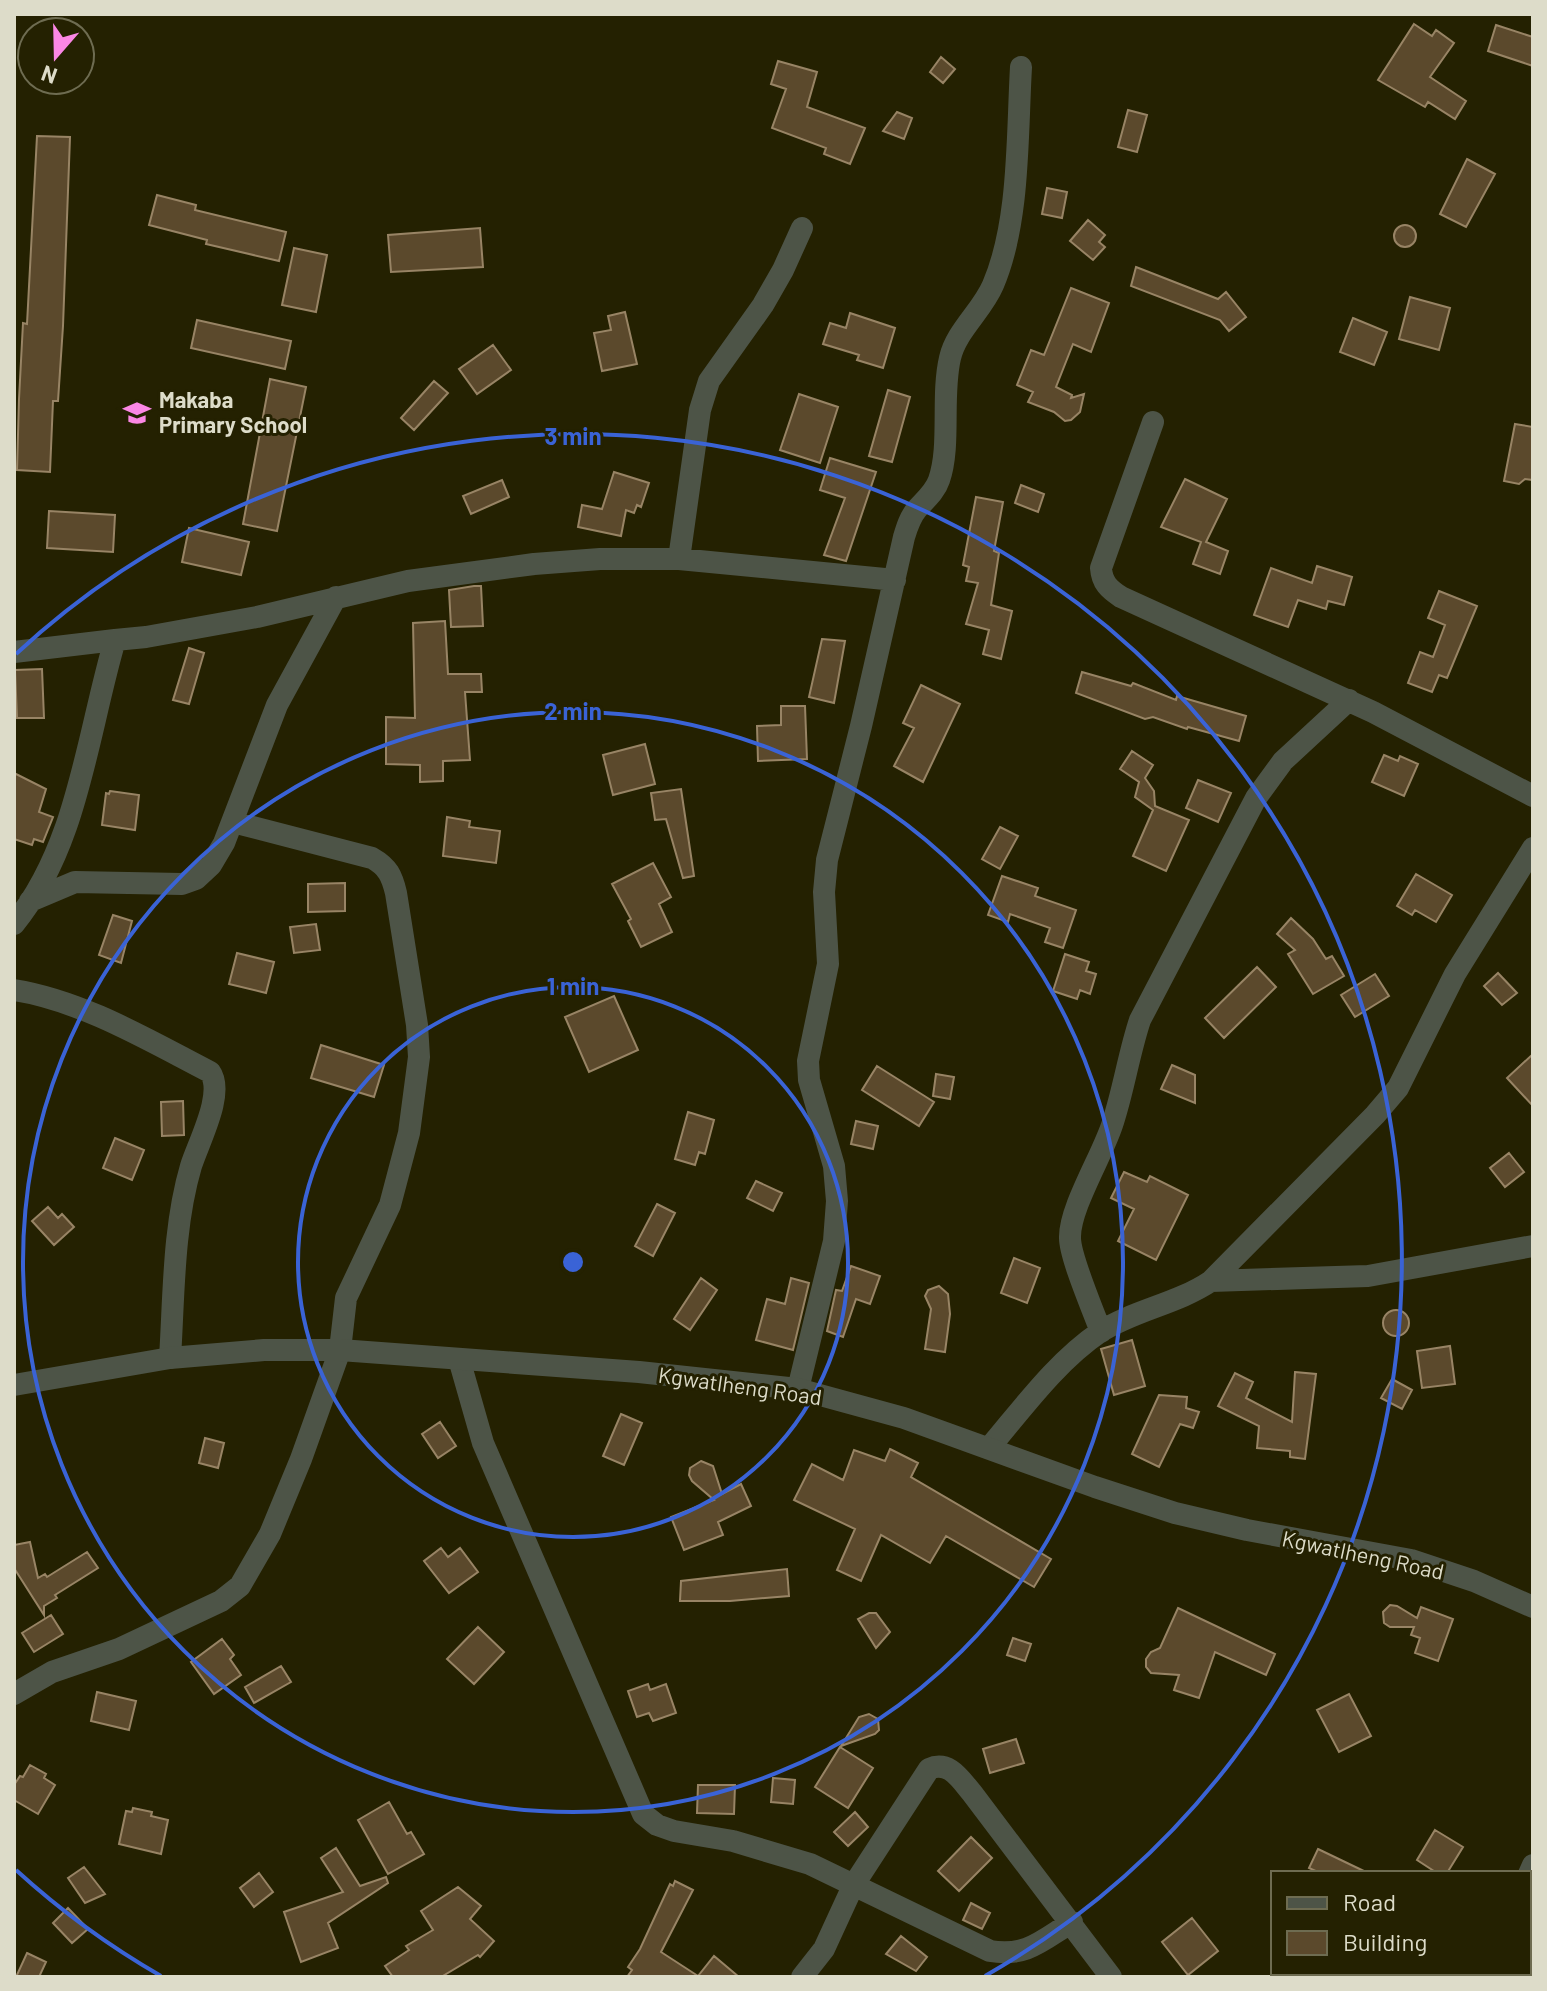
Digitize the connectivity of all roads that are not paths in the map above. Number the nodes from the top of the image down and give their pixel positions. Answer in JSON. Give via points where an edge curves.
{"nodes":[{"id":1,"x":1021,"y":67,"type":"dead end"},
{"id":2,"x":802,"y":228,"type":"dead end"},
{"id":3,"x":1153,"y":422,"type":"dead end"},
{"id":4,"x":679,"y":559,"type":"junction"},
{"id":5,"x":895,"y":580,"type":"junction"},
{"id":6,"x":336,"y":597,"type":"junction"},
{"id":7,"x":115,"y":640,"type":"junction"},
{"id":8,"x":14,"y":652,"type":"edge"},
{"id":9,"x":1349,"y":700,"type":"junction"},
{"id":10,"x":1533,"y":796,"type":"edge"},
{"id":11,"x":233,"y":822,"type":"junction"},
{"id":12,"x":1533,"y":848,"type":"edge"},
{"id":13,"x":24,"y":904,"type":"edge"},
{"id":14,"x":14,"y":924,"type":"edge"},
{"id":15,"x":14,"y":990,"type":"edge"},
{"id":16,"x":1533,"y":1246,"type":"edge"},
{"id":17,"x":1211,"y":1281,"type":"junction"},
{"id":18,"x":1101,"y":1332,"type":"junction"},
{"id":19,"x":340,"y":1350,"type":"junction"},
{"id":20,"x":170,"y":1358,"type":"junction"},
{"id":21,"x":459,"y":1359,"type":"junction"},
{"id":22,"x":14,"y":1385,"type":"edge"},
{"id":23,"x":798,"y":1389,"type":"junction"},
{"id":24,"x":989,"y":1448,"type":"junction"},
{"id":25,"x":1533,"y":1607,"type":"edge"},
{"id":26,"x":14,"y":1694,"type":"edge"},
{"id":27,"x":853,"y":1886,"type":"junction"},
{"id":28,"x":1072,"y":1922,"type":"junction"},
{"id":29,"x":802,"y":1977,"type":"edge"},
{"id":30,"x":1111,"y":1977,"type":"edge"}],
"edges":[{"from":1,"to":5,"type":"street","via":[[1011,219],[993,285],[953,347],[942,467],[932,493],[909,522]]},
{"from":2,"to":4,"type":"street","via":[[763,305],[709,381],[700,410]]},
{"from":3,"to":9,"type":"street","via":[[1101,568],[1108,588]]},
{"from":4,"to":5,"type":"street"},
{"from":4,"to":6,"type":"street","via":[[534,564]]},
{"from":5,"to":23,"type":"street","via":[[827,860],[828,964],[808,1061],[834,1166],[837,1201],[834,1241]]},
{"from":6,"to":7,"type":"street","via":[[257,617]]},
{"from":6,"to":11,"type":"street","via":[[277,705]]},
{"from":7,"to":8,"type":"street"},
{"from":7,"to":13,"type":"street","via":[[68,818]]},
{"from":9,"to":10,"type":"street"},
{"from":9,"to":18,"type":"street","via":[[1283,761],[1256,798],[1140,1020],[1114,1120],[1070,1235]]},
{"from":11,"to":13,"type":"street","via":[[211,865],[196,879],[182,884],[75,882]]},
{"from":11,"to":19,"type":"street","via":[[372,858],[385,866],[396,893],[417,1025],[416,1090],[390,1205],[346,1298]]},
{"from":12,"to":17,"type":"street","via":[[1455,974],[1398,1088]]},
{"from":13,"to":14,"type":"street"},
{"from":15,"to":20,"type":"street","via":[[88,1012],[215,1079],[213,1103],[187,1182]]},
{"from":16,"to":17,"type":"street","via":[[1368,1276]]},
{"from":17,"to":18,"type":"street"},
{"from":18,"to":24,"type":"street","via":[[1052,1374]]},
{"from":19,"to":20,"type":"street","name":"Kgwatlheng Road"},
{"from":19,"to":21,"type":"street","name":"Kgwatlheng Road"},
{"from":19,"to":26,"type":"street","via":[[275,1522],[240,1586],[209,1607],[119,1649],[52,1672]]},
{"from":20,"to":22,"type":"street","name":"Kgwatlheng Road"},
{"from":21,"to":23,"type":"street","name":"Kgwatlheng Road"},
{"from":21,"to":27,"type":"street","via":[[483,1443],[643,1814],[674,1831],[733,1841],[810,1864]]},
{"from":23,"to":24,"type":"street","name":"Kgwatlheng Road"},
{"from":24,"to":25,"type":"street","name":"Kgwatlheng Road","via":[[1175,1513],[1411,1560]]},
{"from":27,"to":28,"type":"street","via":[[990,1951],[1010,1955]]},
{"from":27,"to":28,"type":"street","via":[[929,1769],[939,1765],[948,1767],[972,1793]]},
{"from":27,"to":29,"type":"street","via":[[824,1949]]},
{"from":28,"to":30,"type":"street"}]}
